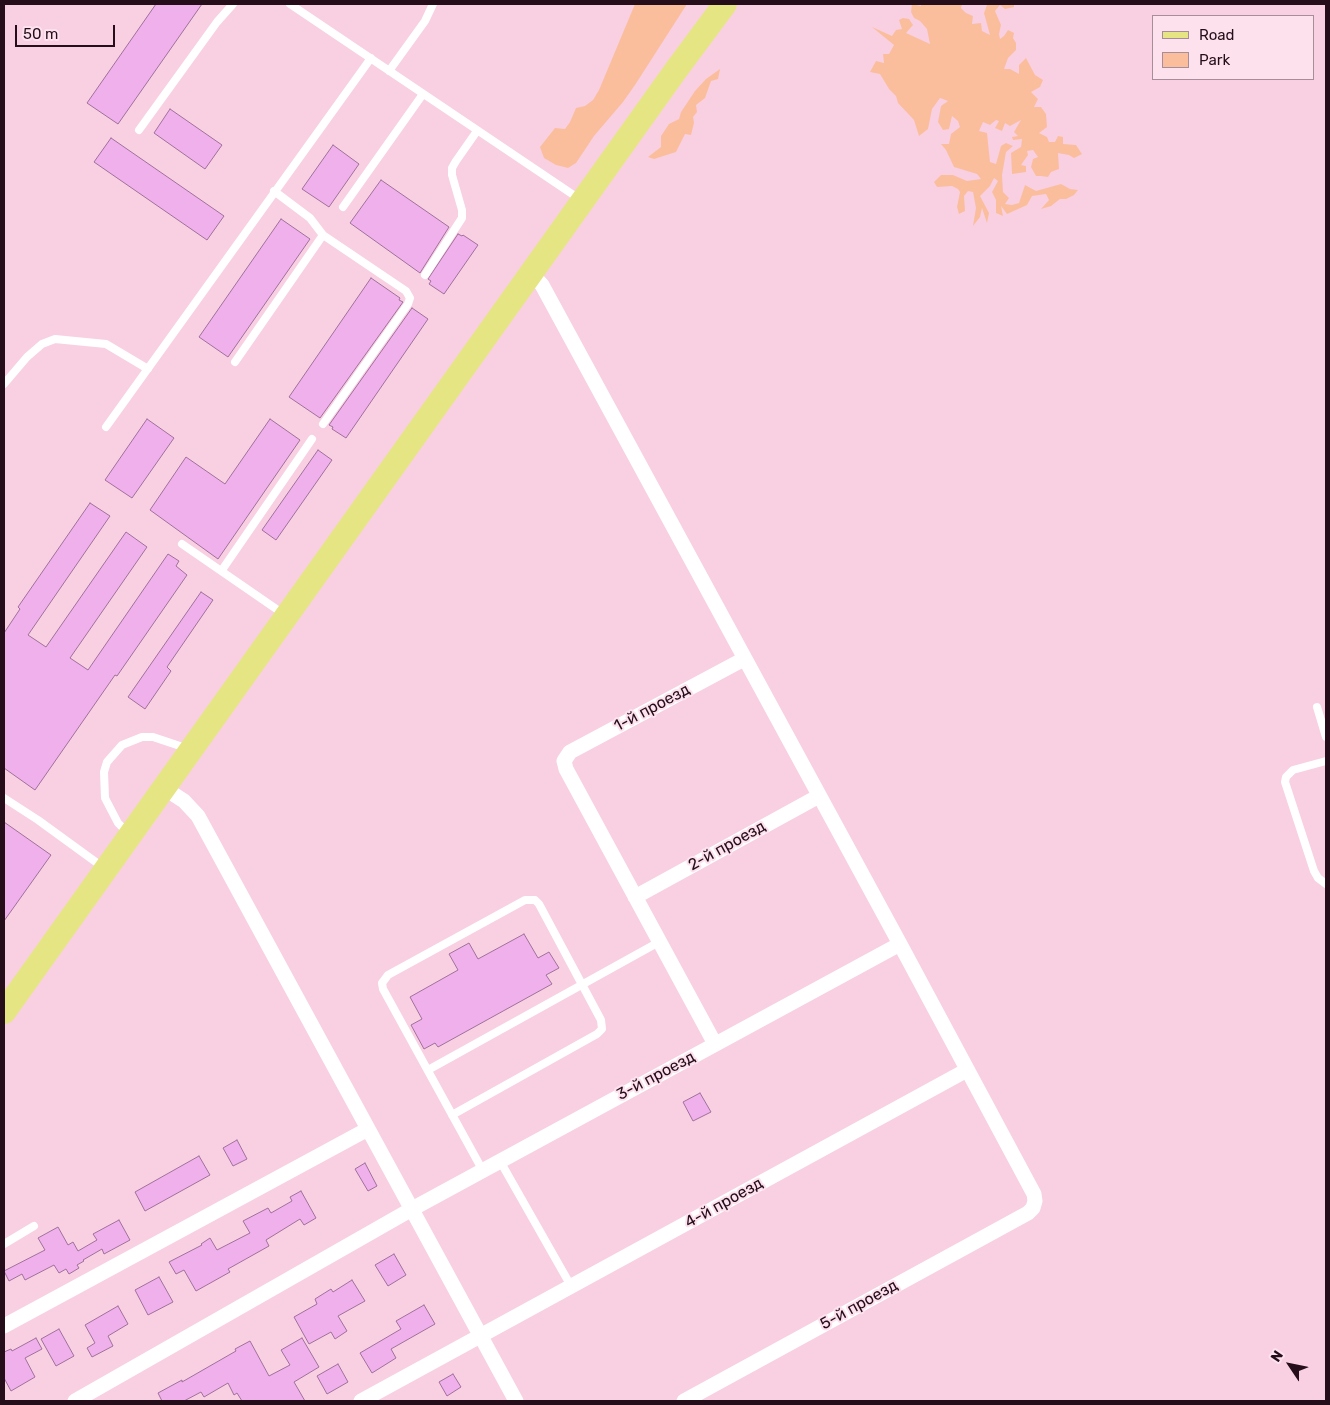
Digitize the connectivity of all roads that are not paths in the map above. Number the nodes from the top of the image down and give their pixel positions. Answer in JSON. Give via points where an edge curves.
{"nodes":[{"id":1,"x":233,"y":4,"type":"edge"},
{"id":2,"x":290,"y":4,"type":"edge"},
{"id":3,"x":433,"y":4,"type":"edge"},
{"id":4,"x":725,"y":4,"type":"edge"},
{"id":5,"x":371,"y":58,"type":"junction"},
{"id":6,"x":389,"y":71,"type":"junction"},
{"id":7,"x":423,"y":94,"type":"junction"},
{"id":8,"x":139,"y":130,"type":"dead end"},
{"id":9,"x":477,"y":131,"type":"junction"},
{"id":10,"x":274,"y":191,"type":"junction"},
{"id":11,"x":582,"y":201,"type":"junction"},
{"id":12,"x":343,"y":207,"type":"dead end"},
{"id":13,"x":323,"y":234,"type":"junction"},
{"id":14,"x":531,"y":272,"type":"junction"},
{"id":15,"x":425,"y":274,"type":"dead end"},
{"id":16,"x":235,"y":362,"type":"dead end"},
{"id":17,"x":148,"y":369,"type":"junction"},
{"id":18,"x":4,"y":384,"type":"edge"},
{"id":19,"x":323,"y":424,"type":"dead end"},
{"id":20,"x":106,"y":428,"type":"dead end"},
{"id":21,"x":312,"y":440,"type":"dead end"},
{"id":22,"x":182,"y":544,"type":"dead end"},
{"id":23,"x":222,"y":570,"type":"junction"},
{"id":24,"x":286,"y":616,"type":"junction"},
{"id":25,"x":744,"y":659,"type":"junction"},
{"id":26,"x":1317,"y":707,"type":"dead end"},
{"id":27,"x":1326,"y":737,"type":"edge"},
{"id":28,"x":191,"y":750,"type":"junction"},
{"id":29,"x":1326,"y":761,"type":"edge"},
{"id":30,"x":164,"y":788,"type":"junction"},
{"id":31,"x":819,"y":796,"type":"junction"},
{"id":32,"x":4,"y":798,"type":"edge"},
{"id":33,"x":130,"y":835,"type":"junction"},
{"id":34,"x":106,"y":869,"type":"junction"},
{"id":35,"x":1326,"y":884,"type":"edge"},
{"id":36,"x":635,"y":897,"type":"junction"},
{"id":37,"x":660,"y":942,"type":"junction"},
{"id":38,"x":900,"y":944,"type":"junction"},
{"id":39,"x":582,"y":985,"type":"junction"},
{"id":40,"x":4,"y":1012,"type":"edge"},
{"id":41,"x":715,"y":1044,"type":"junction"},
{"id":42,"x":428,"y":1070,"type":"junction"},
{"id":43,"x":967,"y":1070,"type":"junction"},
{"id":44,"x":452,"y":1114,"type":"junction"},
{"id":45,"x":368,"y":1130,"type":"junction"},
{"id":46,"x":500,"y":1161,"type":"junction"},
{"id":47,"x":483,"y":1171,"type":"junction"},
{"id":48,"x":412,"y":1209,"type":"junction"},
{"id":49,"x":34,"y":1226,"type":"dead end"},
{"id":50,"x":4,"y":1244,"type":"edge"},
{"id":51,"x":571,"y":1286,"type":"junction"},
{"id":52,"x":4,"y":1326,"type":"edge"},
{"id":53,"x":481,"y":1335,"type":"junction"},
{"id":54,"x":75,"y":1401,"type":"edge"},
{"id":55,"x":361,"y":1401,"type":"edge"},
{"id":56,"x":516,"y":1401,"type":"edge"},
{"id":57,"x":684,"y":1401,"type":"edge"}],
"edges":[{"from":1,"to":8,"type":"lane"},
{"from":2,"to":5,"type":"lane"},
{"from":3,"to":6,"type":"lane","via":[[425,21]]},
{"from":4,"to":11,"type":"main road"},
{"from":5,"to":6,"type":"lane"},
{"from":5,"to":10,"type":"lane"},
{"from":6,"to":7,"type":"lane"},
{"from":7,"to":9,"type":"lane"},
{"from":7,"to":12,"type":"lane"},
{"from":9,"to":11,"type":"lane"},
{"from":9,"to":15,"type":"lane","via":[[452,168],[462,218]]},
{"from":10,"to":13,"type":"lane","via":[[310,218]]},
{"from":10,"to":17,"type":"lane"},
{"from":11,"to":14,"type":"main road"},
{"from":13,"to":16,"type":"lane"},
{"from":13,"to":19,"type":"lane","via":[[410,298]]},
{"from":14,"to":24,"type":"main road"},
{"from":14,"to":25,"type":"street","via":[[542,285]]},
{"from":17,"to":18,"type":"lane","via":[[106,344],[55,339],[42,344],[27,357]]},
{"from":17,"to":20,"type":"lane"},
{"from":21,"to":23,"type":"lane"},
{"from":22,"to":23,"type":"lane"},
{"from":23,"to":24,"type":"lane"},
{"from":24,"to":28,"type":"main road"},
{"from":25,"to":31,"type":"street"},
{"from":25,"to":36,"type":"street","name":"1-й проезд","via":[[570,752],[564,761]]},
{"from":26,"to":27,"type":"lane"},
{"from":28,"to":30,"type":"main road"},
{"from":28,"to":33,"type":"lane","via":[[153,736],[142,737],[122,745],[108,762],[104,772],[105,798],[118,823]]},
{"from":29,"to":35,"type":"lane","via":[[1292,770],[1285,782],[1314,871]]},
{"from":30,"to":33,"type":"main road"},
{"from":30,"to":45,"type":"street","via":[[184,801],[198,816]]},
{"from":31,"to":36,"type":"street","name":"2-й проезд"},
{"from":31,"to":38,"type":"street"},
{"from":32,"to":34,"type":"lane"},
{"from":33,"to":34,"type":"main road"},
{"from":34,"to":40,"type":"main road"},
{"from":36,"to":37,"type":"street"},
{"from":37,"to":39,"type":"lane"},
{"from":37,"to":41,"type":"street"},
{"from":38,"to":41,"type":"street","name":"3-й проезд"},
{"from":38,"to":43,"type":"street"},
{"from":39,"to":42,"type":"lane"},
{"from":39,"to":42,"type":"lane","via":[[538,904],[530,899],[388,975],[382,983],[383,989]]},
{"from":39,"to":44,"type":"lane","via":[[602,1020],[602,1029],[597,1034]]},
{"from":41,"to":46,"type":"street","name":"3-й проезд"},
{"from":42,"to":44,"type":"lane"},
{"from":43,"to":51,"type":"street","name":"4-й проезд"},
{"from":43,"to":57,"type":"street","name":"5-й проезд","via":[[1034,1194],[1033,1208]]},
{"from":44,"to":47,"type":"lane"},
{"from":45,"to":48,"type":"street"},
{"from":45,"to":52,"type":"street"},
{"from":46,"to":47,"type":"street","name":"3-й проезд"},
{"from":46,"to":51,"type":"lane"},
{"from":47,"to":48,"type":"street","name":"3-й проезд"},
{"from":48,"to":53,"type":"street"},
{"from":48,"to":54,"type":"street","name":"3-й проезд"},
{"from":49,"to":50,"type":"lane"},
{"from":51,"to":53,"type":"street","name":"4-й проезд"},
{"from":53,"to":55,"type":"street","name":"4-й проезд"},
{"from":53,"to":56,"type":"street"}]}
